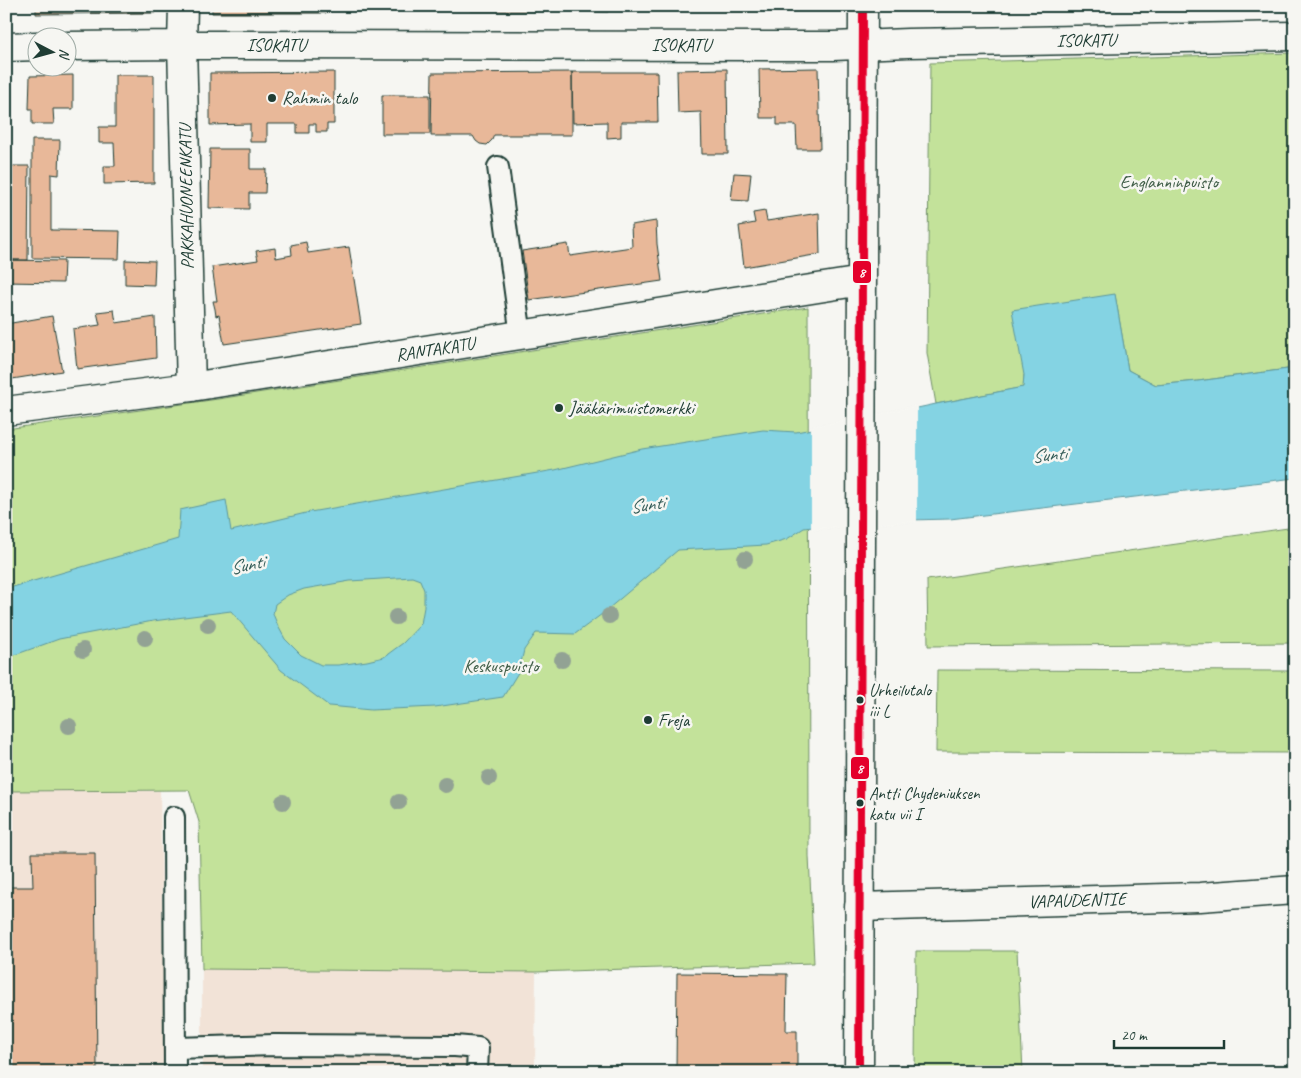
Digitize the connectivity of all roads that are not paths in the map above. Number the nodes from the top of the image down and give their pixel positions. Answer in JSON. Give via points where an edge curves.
{"nodes":[{"id":1,"x":183,"y":6,"type":"edge"},
{"id":2,"x":863,"y":6,"type":"edge"},
{"id":3,"x":1295,"y":36,"type":"edge"},
{"id":4,"x":182,"y":44,"type":"junction"},
{"id":5,"x":863,"y":45,"type":"junction"},
{"id":6,"x":28,"y":46,"type":"edge"},
{"id":7,"x":78,"y":46,"type":"edge"},
{"id":8,"x":6,"y":47,"type":"edge"},
{"id":9,"x":498,"y":166,"type":"dead end"},
{"id":10,"x":862,"y":282,"type":"junction"},
{"id":11,"x":521,"y":336,"type":"junction"},
{"id":12,"x":191,"y":388,"type":"junction"},
{"id":13,"x":6,"y":411,"type":"edge"},
{"id":14,"x":174,"y":817,"type":"dead end"},
{"id":15,"x":1295,"y":890,"type":"edge"},
{"id":16,"x":859,"y":907,"type":"junction"},
{"id":17,"x":175,"y":1048,"type":"junction"},
{"id":18,"x":175,"y":1072,"type":"edge"},
{"id":19,"x":478,"y":1072,"type":"edge"},
{"id":20,"x":859,"y":1072,"type":"edge"}],
"edges":[{"from":1,"to":4,"type":"street","name":"PAKKAHUONEENKATU"},
{"from":2,"to":5,"type":"street"},
{"from":3,"to":5,"type":"street","name":"ISOKATU"},
{"from":4,"to":5,"type":"street","name":"ISOKATU"},
{"from":4,"to":7,"type":"street","name":"ISOKATU"},
{"from":4,"to":12,"type":"street","name":"PAKKAHUONEENKATU"},
{"from":5,"to":10,"type":"street"},
{"from":6,"to":8,"type":"street"},
{"from":9,"to":11,"type":"lane"},
{"from":10,"to":11,"type":"street","name":"RANTAKATU"},
{"from":10,"to":16,"type":"street"},
{"from":11,"to":12,"type":"street","name":"RANTAKATU"},
{"from":12,"to":13,"type":"street","name":"RANTAKATU"},
{"from":14,"to":17,"type":"lane"},
{"from":15,"to":16,"type":"street","name":"VAPAUDENTIE","via":[[1200,897]]},
{"from":16,"to":20,"type":"street"},
{"from":17,"to":18,"type":"lane"},
{"from":17,"to":19,"type":"lane","via":[[455,1046],[478,1048]]}]}
